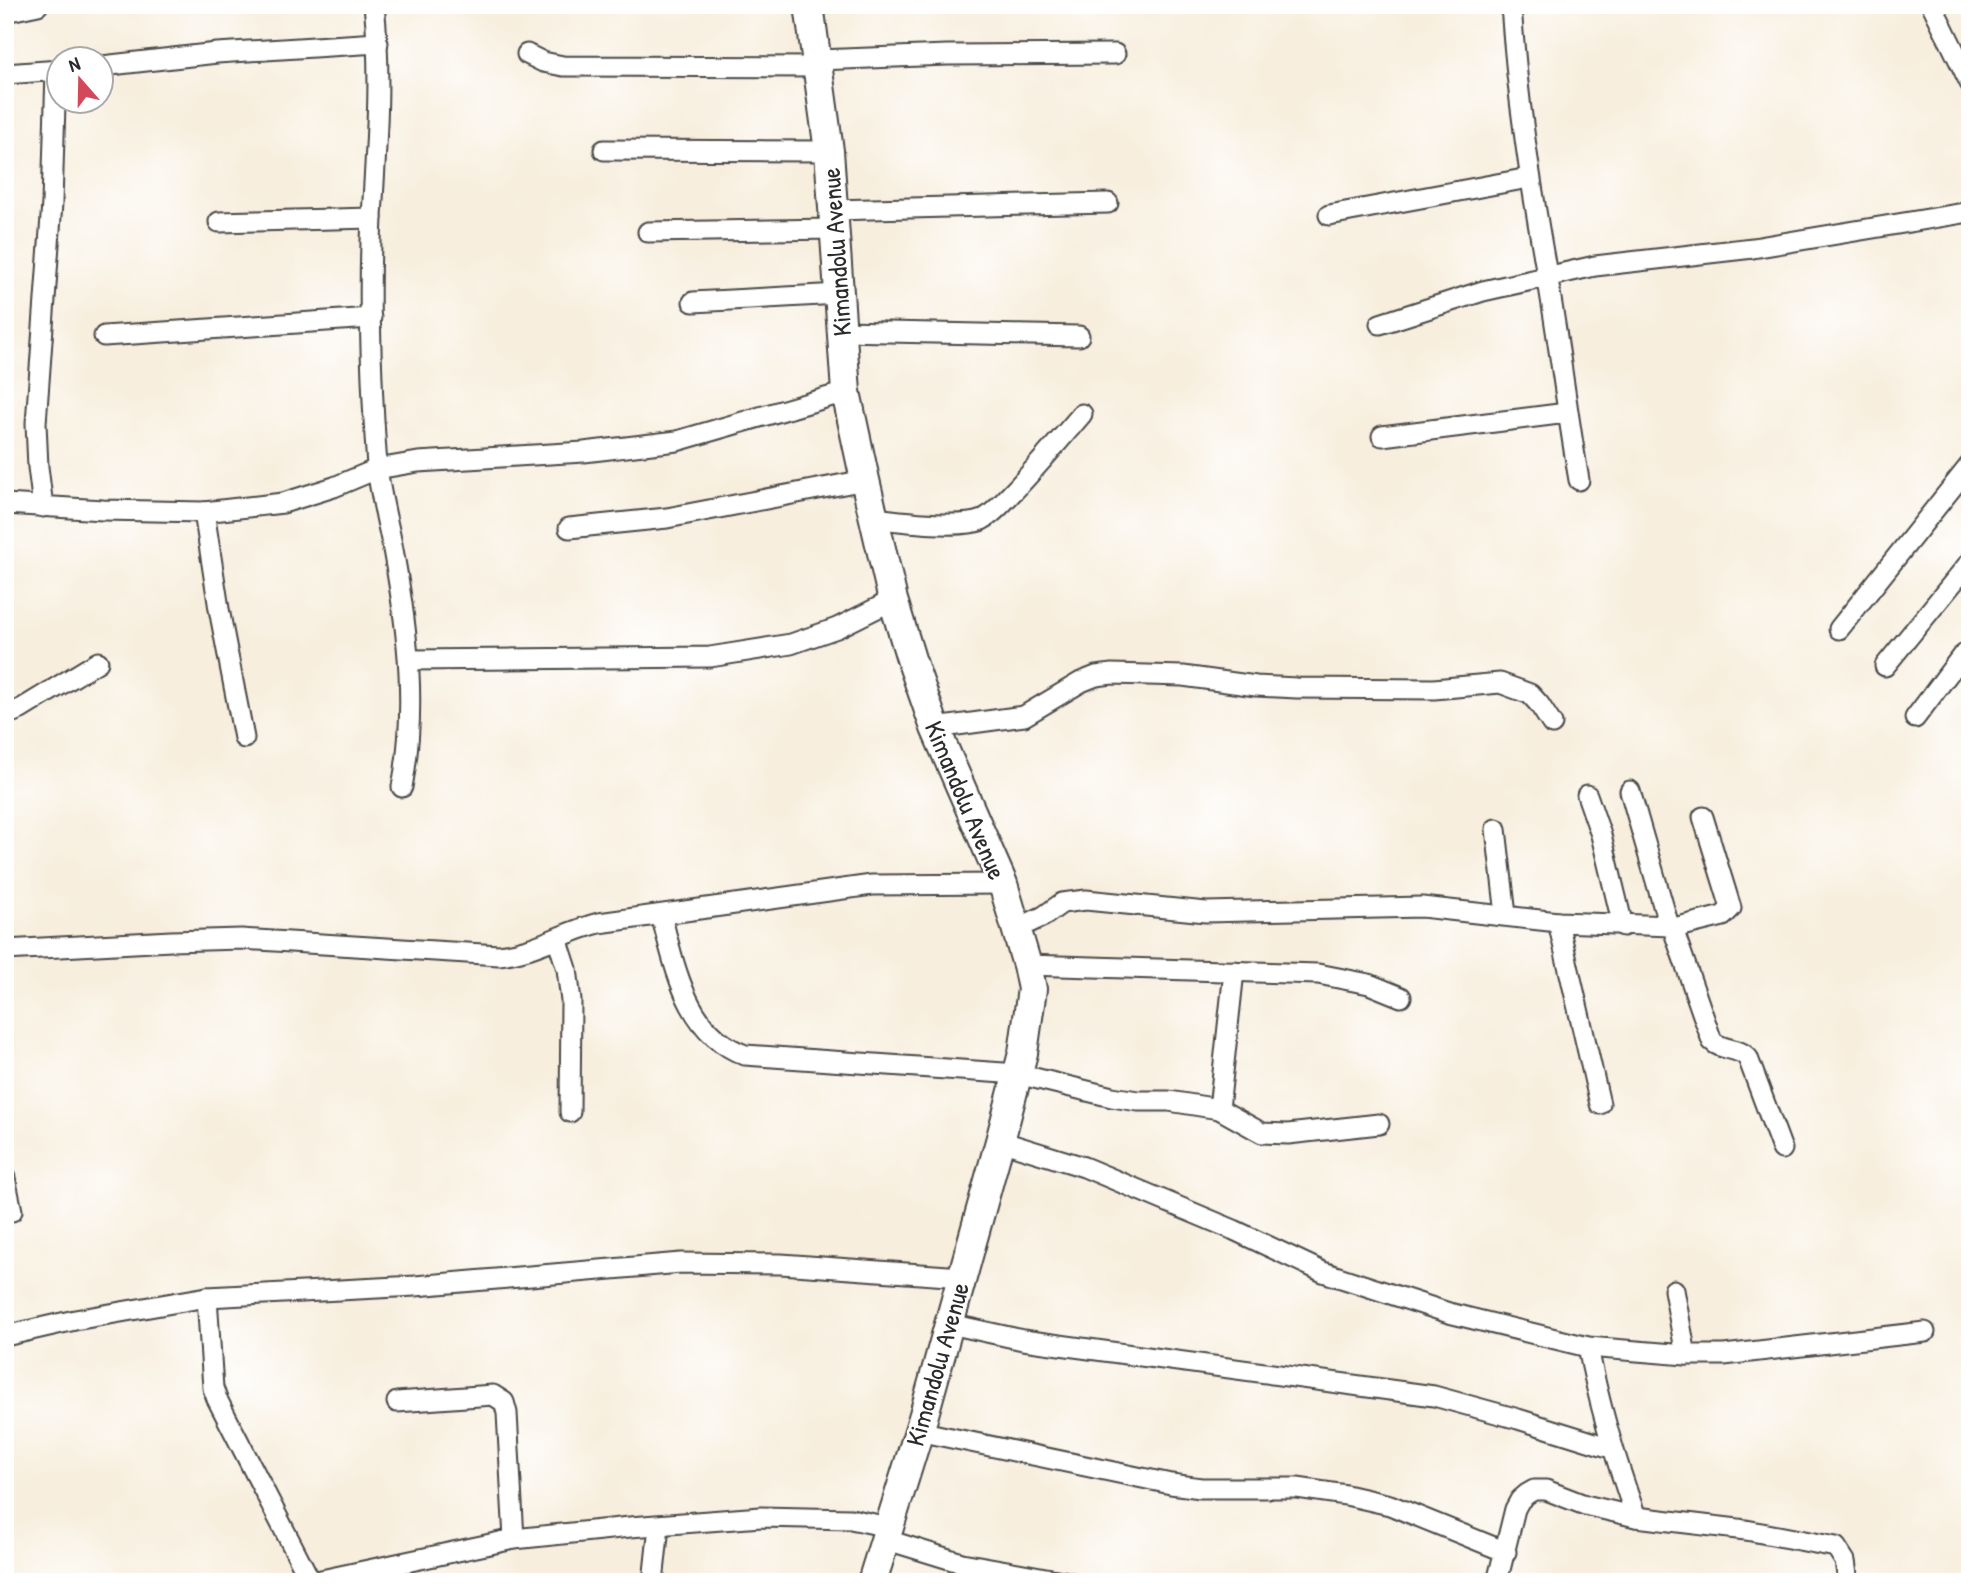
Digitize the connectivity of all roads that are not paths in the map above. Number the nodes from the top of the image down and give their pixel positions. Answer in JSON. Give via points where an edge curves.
{"nodes":[{"id":1,"x":38,"y":5,"type":"edge"},
{"id":2,"x":373,"y":5,"type":"edge"},
{"id":3,"x":809,"y":5,"type":"edge"},
{"id":4,"x":1511,"y":5,"type":"edge"},
{"id":5,"x":1932,"y":5,"type":"edge"},
{"id":6,"x":5,"y":12,"type":"edge"},
{"id":7,"x":378,"y":43,"type":"junction"},
{"id":8,"x":527,"y":54,"type":"dead end"},
{"id":9,"x":1115,"y":54,"type":"dead end"},
{"id":10,"x":818,"y":63,"type":"junction"},
{"id":11,"x":116,"y":64,"type":"edge"},
{"id":12,"x":46,"y":71,"type":"edge"},
{"id":13,"x":5,"y":74,"type":"edge"},
{"id":14,"x":1970,"y":83,"type":"edge"},
{"id":15,"x":56,"y":116,"type":"edge"},
{"id":16,"x":604,"y":150,"type":"dead end"},
{"id":17,"x":829,"y":151,"type":"junction"},
{"id":18,"x":1529,"y":178,"type":"junction"},
{"id":19,"x":1108,"y":203,"type":"dead end"},
{"id":20,"x":1970,"y":212,"type":"edge"},
{"id":21,"x":1329,"y":215,"type":"dead end"},
{"id":22,"x":372,"y":218,"type":"junction"},
{"id":23,"x":834,"y":219,"type":"junction"},
{"id":24,"x":219,"y":222,"type":"dead end"},
{"id":25,"x":648,"y":232,"type":"dead end"},
{"id":26,"x":1547,"y":277,"type":"junction"},
{"id":27,"x":839,"y":294,"type":"junction"},
{"id":28,"x":693,"y":302,"type":"dead end"},
{"id":29,"x":371,"y":318,"type":"junction"},
{"id":30,"x":1380,"y":324,"type":"dead end"},
{"id":31,"x":842,"y":331,"type":"junction"},
{"id":32,"x":104,"y":336,"type":"dead end"},
{"id":33,"x":1079,"y":336,"type":"dead end"},
{"id":34,"x":846,"y":392,"type":"junction"},
{"id":35,"x":1567,"y":412,"type":"junction"},
{"id":36,"x":1082,"y":414,"type":"dead end"},
{"id":37,"x":1382,"y":436,"type":"dead end"},
{"id":38,"x":1970,"y":465,"type":"edge"},
{"id":39,"x":377,"y":469,"type":"junction"},
{"id":40,"x":865,"y":480,"type":"junction"},
{"id":41,"x":1579,"y":480,"type":"dead end"},
{"id":42,"x":5,"y":505,"type":"edge"},
{"id":43,"x":43,"y":507,"type":"junction"},
{"id":44,"x":204,"y":512,"type":"junction"},
{"id":45,"x":874,"y":518,"type":"junction"},
{"id":46,"x":569,"y":528,"type":"dead end"},
{"id":47,"x":1970,"y":562,"type":"edge"},
{"id":48,"x":893,"y":600,"type":"junction"},
{"id":49,"x":1839,"y":629,"type":"dead end"},
{"id":50,"x":1970,"y":650,"type":"edge"},
{"id":51,"x":409,"y":660,"type":"junction"},
{"id":52,"x":98,"y":662,"type":"dead end"},
{"id":53,"x":1885,"y":666,"type":"dead end"},
{"id":54,"x":5,"y":715,"type":"edge"},
{"id":55,"x":1915,"y":718,"type":"dead end"},
{"id":56,"x":1552,"y":724,"type":"dead end"},
{"id":57,"x":935,"y":728,"type":"junction"},
{"id":58,"x":244,"y":738,"type":"dead end"},
{"id":59,"x":402,"y":787,"type":"dead end"},
{"id":60,"x":1630,"y":791,"type":"dead end"},
{"id":61,"x":1587,"y":794,"type":"dead end"},
{"id":62,"x":1703,"y":817,"type":"dead end"},
{"id":63,"x":1496,"y":829,"type":"dead end"},
{"id":64,"x":1003,"y":884,"type":"junction"},
{"id":65,"x":662,"y":915,"type":"junction"},
{"id":66,"x":1506,"y":915,"type":"junction"},
{"id":67,"x":1558,"y":922,"type":"junction"},
{"id":68,"x":1623,"y":926,"type":"junction"},
{"id":69,"x":1672,"y":927,"type":"junction"},
{"id":70,"x":1017,"y":929,"type":"junction"},
{"id":71,"x":557,"y":938,"type":"junction"},
{"id":72,"x":5,"y":950,"type":"edge"},
{"id":73,"x":1027,"y":965,"type":"junction"},
{"id":74,"x":1234,"y":971,"type":"junction"},
{"id":75,"x":1401,"y":997,"type":"dead end"},
{"id":76,"x":1018,"y":1074,"type":"junction"},
{"id":77,"x":1600,"y":1104,"type":"dead end"},
{"id":78,"x":1219,"y":1108,"type":"junction"},
{"id":79,"x":570,"y":1112,"type":"dead end"},
{"id":80,"x":1380,"y":1124,"type":"dead end"},
{"id":81,"x":1000,"y":1141,"type":"junction"},
{"id":82,"x":1782,"y":1149,"type":"dead end"},
{"id":83,"x":5,"y":1178,"type":"edge"},
{"id":84,"x":12,"y":1211,"type":"dead end"},
{"id":85,"x":962,"y":1277,"type":"junction"},
{"id":86,"x":1674,"y":1290,"type":"dead end"},
{"id":87,"x":207,"y":1297,"type":"junction"},
{"id":88,"x":950,"y":1324,"type":"junction"},
{"id":89,"x":1925,"y":1332,"type":"dead end"},
{"id":90,"x":5,"y":1336,"type":"edge"},
{"id":91,"x":1588,"y":1347,"type":"junction"},
{"id":92,"x":1686,"y":1356,"type":"junction"},
{"id":93,"x":397,"y":1402,"type":"dead end"},
{"id":94,"x":918,"y":1431,"type":"junction"},
{"id":95,"x":1611,"y":1448,"type":"junction"},
{"id":96,"x":1636,"y":1517,"type":"junction"},
{"id":97,"x":659,"y":1526,"type":"junction"},
{"id":98,"x":886,"y":1533,"type":"junction"},
{"id":99,"x":514,"y":1539,"type":"junction"},
{"id":100,"x":1506,"y":1552,"type":"junction"},
{"id":101,"x":318,"y":1581,"type":"edge"},
{"id":102,"x":653,"y":1582,"type":"edge"},
{"id":103,"x":872,"y":1582,"type":"edge"},
{"id":104,"x":1068,"y":1582,"type":"edge"},
{"id":105,"x":1497,"y":1582,"type":"edge"},
{"id":106,"x":1848,"y":1582,"type":"edge"}],
"edges":[{"from":1,"to":6,"type":"street"},
{"from":2,"to":7,"type":"street"},
{"from":3,"to":10,"type":"street","name":"Kimandolu Avenue"},
{"from":4,"to":18,"type":"street"},
{"from":5,"to":14,"type":"street"},
{"from":7,"to":11,"type":"street"},
{"from":7,"to":22,"type":"street"},
{"from":8,"to":10,"type":"street","via":[[563,66]]},
{"from":9,"to":10,"type":"street","via":[[947,55]]},
{"from":10,"to":17,"type":"street","name":"Kimandolu Avenue"},
{"from":12,"to":13,"type":"street"},
{"from":15,"to":43,"type":"street","via":[[36,423]]},
{"from":16,"to":17,"type":"street"},
{"from":17,"to":23,"type":"street","name":"Kimandolu Avenue"},
{"from":18,"to":21,"type":"street"},
{"from":18,"to":26,"type":"street"},
{"from":19,"to":23,"type":"street"},
{"from":20,"to":26,"type":"street","via":[[1753,248],[1595,266]]},
{"from":22,"to":24,"type":"street"},
{"from":22,"to":29,"type":"street"},
{"from":23,"to":25,"type":"street"},
{"from":23,"to":27,"type":"street","name":"Kimandolu Avenue"},
{"from":26,"to":30,"type":"street","via":[[1483,291]]},
{"from":26,"to":35,"type":"street"},
{"from":27,"to":28,"type":"street"},
{"from":27,"to":31,"type":"street","name":"Kimandolu Avenue"},
{"from":29,"to":32,"type":"street"},
{"from":29,"to":39,"type":"street"},
{"from":31,"to":33,"type":"street"},
{"from":31,"to":34,"type":"street","name":"Kimandolu Avenue"},
{"from":34,"to":39,"type":"street","via":[[703,435],[645,447],[418,462]]},
{"from":34,"to":40,"type":"street","name":"Kimandolu Avenue"},
{"from":35,"to":37,"type":"street"},
{"from":35,"to":41,"type":"street"},
{"from":36,"to":45,"type":"street","via":[[1025,479],[982,519],[921,524]]},
{"from":38,"to":49,"type":"street"},
{"from":39,"to":44,"type":"street","via":[[283,503]]},
{"from":39,"to":51,"type":"street"},
{"from":40,"to":45,"type":"street","name":"Kimandolu Avenue"},
{"from":40,"to":46,"type":"street","via":[[667,518]]},
{"from":42,"to":43,"type":"street"},
{"from":43,"to":44,"type":"street"},
{"from":44,"to":58,"type":"street"},
{"from":45,"to":48,"type":"street","name":"Kimandolu Avenue"},
{"from":47,"to":53,"type":"street"},
{"from":48,"to":51,"type":"street","via":[[792,644],[710,657]]},
{"from":48,"to":57,"type":"street","name":"Kimandolu Avenue"},
{"from":50,"to":55,"type":"street"},
{"from":51,"to":59,"type":"street","via":[[409,750]]},
{"from":52,"to":54,"type":"street"},
{"from":56,"to":57,"type":"street","via":[[1530,694],[1500,682],[1434,690],[1308,688],[1112,674],[1081,682],[1024,716]]},
{"from":57,"to":64,"type":"street","name":"Kimandolu Avenue"},
{"from":60,"to":69,"type":"street"},
{"from":61,"to":68,"type":"street"},
{"from":62,"to":69,"type":"street","via":[[1731,908],[1723,916]]},
{"from":63,"to":66,"type":"street"},
{"from":64,"to":65,"type":"street","via":[[872,885]]},
{"from":64,"to":70,"type":"street","name":"Kimandolu Avenue"},
{"from":65,"to":71,"type":"street","via":[[599,923]]},
{"from":65,"to":76,"type":"street","via":[[692,1010],[705,1029],[730,1050],[760,1057]]},
{"from":66,"to":67,"type":"street"},
{"from":66,"to":70,"type":"street","via":[[1422,907],[1206,912],[1072,901]]},
{"from":67,"to":68,"type":"street"},
{"from":67,"to":77,"type":"street"},
{"from":68,"to":69,"type":"street"},
{"from":69,"to":82,"type":"street","via":[[1712,1041],[1748,1058]]},
{"from":70,"to":73,"type":"street","name":"Kimandolu Avenue"},
{"from":71,"to":72,"type":"street","via":[[537,948],[499,955],[241,939]]},
{"from":71,"to":79,"type":"street","via":[[572,1001]]},
{"from":73,"to":74,"type":"street"},
{"from":73,"to":76,"type":"street","name":"Kimandolu Avenue","via":[[1032,989]]},
{"from":74,"to":75,"type":"street","via":[[1318,974],[1370,984]]},
{"from":74,"to":78,"type":"street"},
{"from":76,"to":78,"type":"street","via":[[1112,1097]]},
{"from":76,"to":81,"type":"street","name":"Kimandolu Avenue"},
{"from":78,"to":80,"type":"street","via":[[1262,1133]]},
{"from":81,"to":85,"type":"street","name":"Kimandolu Avenue"},
{"from":81,"to":91,"type":"street","via":[[1084,1167],[1332,1276],[1449,1313]]},
{"from":83,"to":84,"type":"street"},
{"from":85,"to":87,"type":"street","via":[[781,1264],[681,1263],[415,1286]]},
{"from":85,"to":88,"type":"street","name":"Kimandolu Avenue"},
{"from":86,"to":92,"type":"street"},
{"from":87,"to":90,"type":"street"},
{"from":87,"to":101,"type":"street","via":[[213,1388]]},
{"from":88,"to":94,"type":"street","name":"Kimandolu Avenue"},
{"from":88,"to":95,"type":"street","via":[[1023,1340],[1434,1396]]},
{"from":89,"to":92,"type":"street"},
{"from":91,"to":92,"type":"street"},
{"from":91,"to":95,"type":"street"},
{"from":93,"to":99,"type":"street","via":[[493,1395],[504,1402]]},
{"from":94,"to":98,"type":"street","name":"Kimandolu Avenue"},
{"from":94,"to":100,"type":"street","via":[[1201,1488],[1297,1488],[1374,1501]]},
{"from":95,"to":96,"type":"street"},
{"from":96,"to":100,"type":"street","via":[[1534,1490],[1515,1509]]},
{"from":96,"to":106,"type":"street","via":[[1836,1546],[1845,1560]]},
{"from":97,"to":98,"type":"street","via":[[761,1517],[850,1520]]},
{"from":97,"to":99,"type":"street"},
{"from":97,"to":102,"type":"street"},
{"from":98,"to":103,"type":"street","name":"Kimandolu Avenue"},
{"from":98,"to":104,"type":"street","via":[[962,1563]]},
{"from":99,"to":101,"type":"street"},
{"from":100,"to":105,"type":"street"}]}
